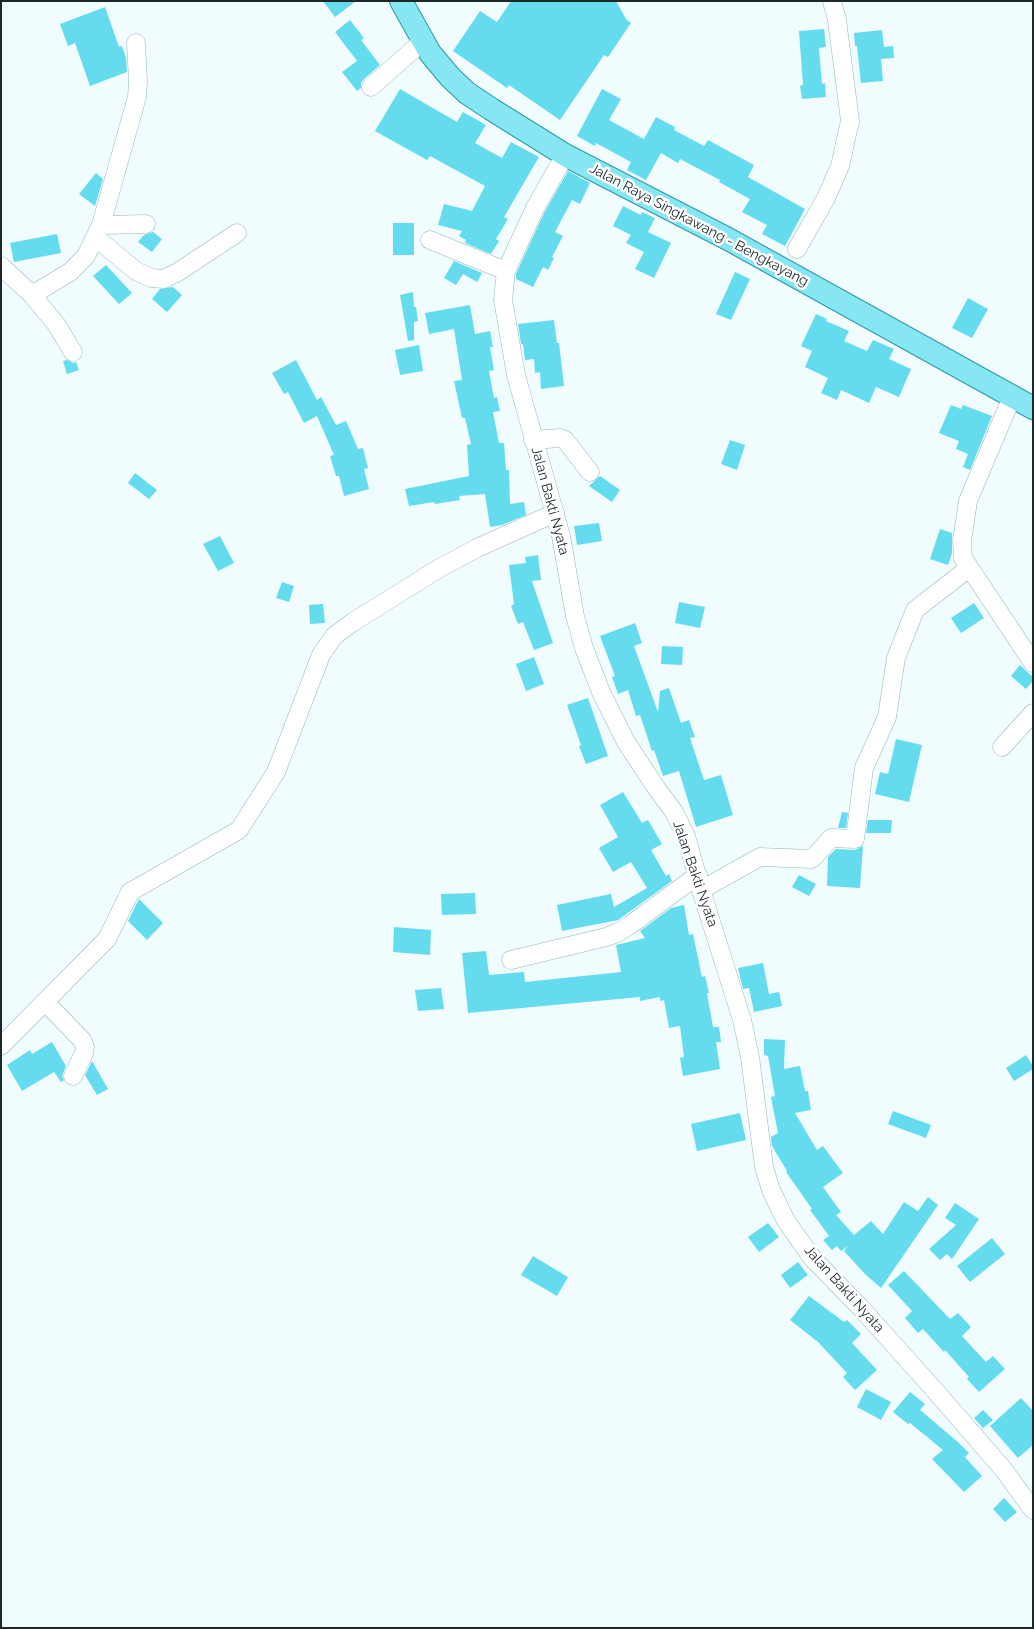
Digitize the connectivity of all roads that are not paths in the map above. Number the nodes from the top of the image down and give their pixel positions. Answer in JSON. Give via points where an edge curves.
{"nodes":[{"id":1,"x":401,"y":1,"type":"edge"},
{"id":2,"x":832,"y":1,"type":"edge"},
{"id":3,"x":423,"y":41,"type":"junction"},
{"id":4,"x":136,"y":44,"type":"dead end"},
{"id":5,"x":370,"y":87,"type":"dead end"},
{"id":6,"x":565,"y":155,"type":"junction"},
{"id":7,"x":146,"y":224,"type":"dead end"},
{"id":8,"x":98,"y":231,"type":"junction"},
{"id":9,"x":237,"y":233,"type":"dead end"},
{"id":10,"x":430,"y":240,"type":"dead end"},
{"id":11,"x":792,"y":257,"type":"junction"},
{"id":12,"x":1,"y":266,"type":"edge"},
{"id":13,"x":506,"y":271,"type":"junction"},
{"id":14,"x":32,"y":295,"type":"junction"},
{"id":15,"x":73,"y":352,"type":"dead end"},
{"id":16,"x":1012,"y":397,"type":"junction"},
{"id":17,"x":1033,"y":408,"type":"edge"},
{"id":18,"x":534,"y":440,"type":"junction"},
{"id":19,"x":590,"y":472,"type":"dead end"},
{"id":20,"x":554,"y":513,"type":"junction"},
{"id":21,"x":969,"y":568,"type":"junction"},
{"id":22,"x":1033,"y":663,"type":"edge"},
{"id":23,"x":1033,"y":713,"type":"edge"},
{"id":24,"x":1002,"y":747,"type":"dead end"},
{"id":25,"x":700,"y":882,"type":"junction"},
{"id":26,"x":511,"y":960,"type":"dead end"},
{"id":27,"x":45,"y":1002,"type":"junction"},
{"id":28,"x":1,"y":1046,"type":"edge"},
{"id":29,"x":73,"y":1076,"type":"dead end"},
{"id":30,"x":1033,"y":1510,"type":"edge"}],
"edges":[{"from":1,"to":3,"type":"main road","name":"Jalan Raya Singkawang - Bengkayang"},
{"from":2,"to":11,"type":"street","via":[[850,120],[840,166],[826,198]]},
{"from":3,"to":5,"type":"street"},
{"from":3,"to":6,"type":"main road","name":"Jalan Raya Singkawang - Bengkayang","via":[[450,77],[467,93]]},
{"from":4,"to":8,"type":"street","via":[[137,97]]},
{"from":6,"to":11,"type":"main road","name":"Jalan Raya Singkawang - Bengkayang","via":[[728,239]]},
{"from":6,"to":13,"type":"street","name":"Jalan Bakti Nyata","via":[[535,208]]},
{"from":7,"to":8,"type":"street"},
{"from":8,"to":9,"type":"street","via":[[136,271],[151,278],[164,279]]},
{"from":8,"to":14,"type":"street","via":[[86,256],[70,272]]},
{"from":10,"to":13,"type":"street"},
{"from":11,"to":16,"type":"main road","name":"Jalan Raya Singkawang - Bengkayang"},
{"from":12,"to":14,"type":"street"},
{"from":13,"to":18,"type":"street","name":"Jalan Bakti Nyata","via":[[503,300],[516,375]]},
{"from":14,"to":15,"type":"street","via":[[56,324]]},
{"from":16,"to":17,"type":"main road","name":"Jalan Raya Singkawang - Bengkayang"},
{"from":16,"to":21,"type":"street","via":[[968,501],[962,541],[963,558]]},
{"from":18,"to":19,"type":"street","via":[[564,440]]},
{"from":18,"to":20,"type":"street","name":"Jalan Bakti Nyata"},
{"from":20,"to":25,"type":"street","name":"Jalan Bakti Nyata","via":[[575,616],[600,692],[626,742],[674,812],[686,836]]},
{"from":20,"to":27,"type":"street","via":[[438,569],[334,636],[321,655],[276,772],[240,830],[130,892],[107,938]]},
{"from":21,"to":22,"type":"street"},
{"from":21,"to":25,"type":"street","via":[[915,610],[896,658],[886,717],[864,768],[855,839],[830,838],[812,859],[760,857]]},
{"from":23,"to":24,"type":"street"},
{"from":25,"to":26,"type":"street","via":[[617,933]]},
{"from":25,"to":30,"type":"street","name":"Jalan Bakti Nyata","via":[[742,1020],[764,1167],[786,1221],[813,1259],[861,1308],[1003,1469]]},
{"from":27,"to":28,"type":"street"},
{"from":27,"to":29,"type":"street","via":[[85,1046]]}]}
